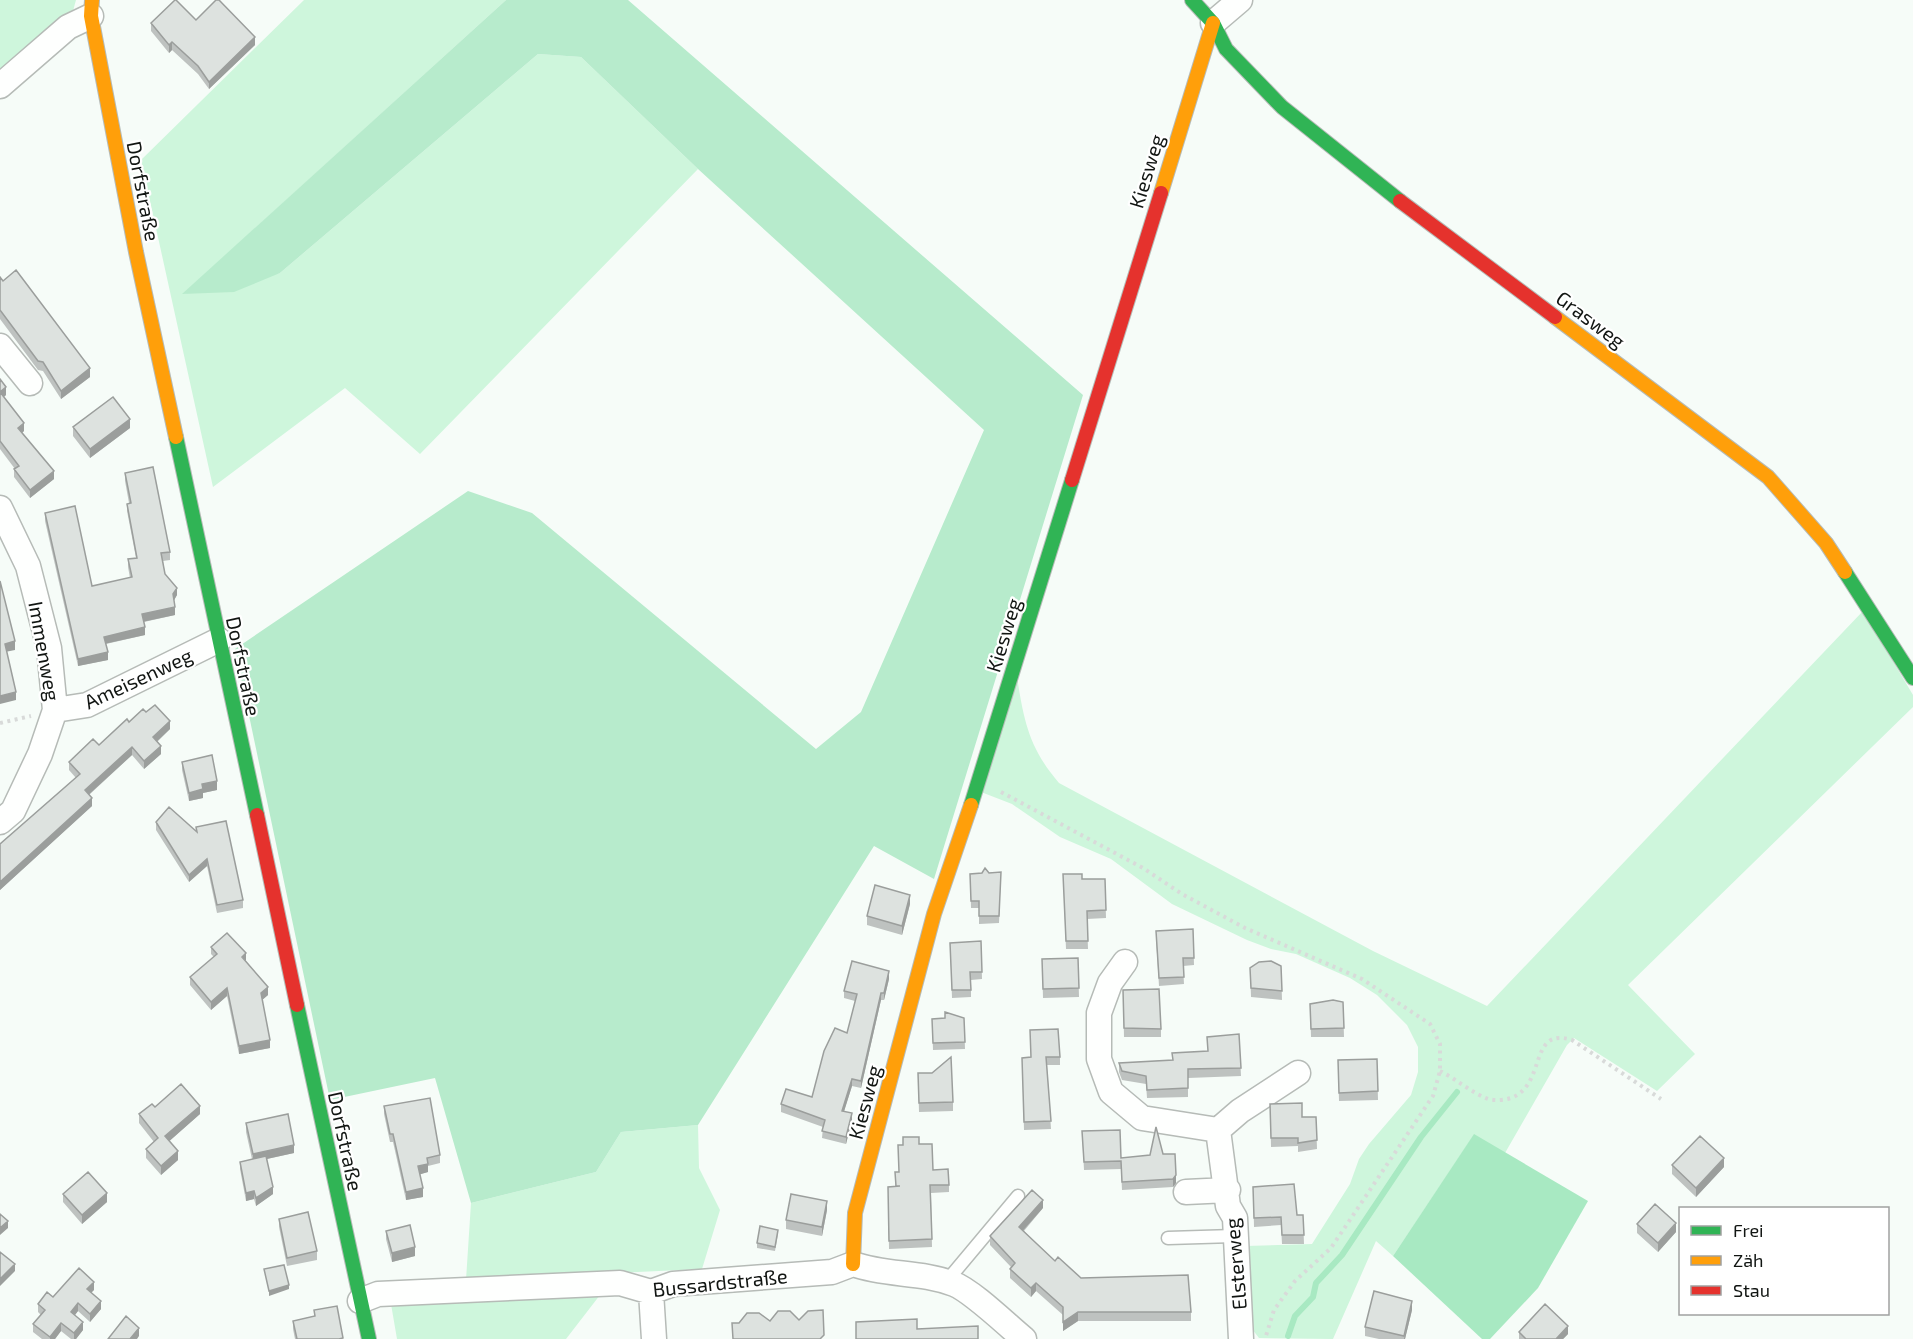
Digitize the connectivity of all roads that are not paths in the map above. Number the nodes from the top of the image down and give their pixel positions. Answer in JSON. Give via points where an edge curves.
{"nodes":[{"id":1,"x":1192,"y":0,"type":"edge"},
{"id":2,"x":1240,"y":0,"type":"edge"},
{"id":3,"x":91,"y":8,"type":"edge"},
{"id":4,"x":1213,"y":23,"type":"junction"},
{"id":5,"x":0,"y":86,"type":"edge"},
{"id":6,"x":0,"y":346,"type":"edge"},
{"id":7,"x":30,"y":383,"type":"dead end"},
{"id":8,"x":0,"y":508,"type":"edge"},
{"id":9,"x":219,"y":640,"type":"junction"},
{"id":10,"x":1913,"y":678,"type":"edge"},
{"id":11,"x":55,"y":710,"type":"junction"},
{"id":12,"x":0,"y":822,"type":"edge"},
{"id":13,"x":1125,"y":962,"type":"dead end"},
{"id":14,"x":1298,"y":1073,"type":"dead end"},
{"id":15,"x":1218,"y":1130,"type":"junction"},
{"id":16,"x":1228,"y":1190,"type":"junction"},
{"id":17,"x":1186,"y":1192,"type":"dead end"},
{"id":18,"x":1018,"y":1196,"type":"dead end"},
{"id":19,"x":1234,"y":1236,"type":"junction"},
{"id":20,"x":1168,"y":1238,"type":"dead end"},
{"id":21,"x":853,"y":1264,"type":"junction"},
{"id":22,"x":945,"y":1282,"type":"junction"},
{"id":23,"x":651,"y":1292,"type":"junction"},
{"id":24,"x":360,"y":1301,"type":"junction"},
{"id":25,"x":369,"y":1339,"type":"edge"},
{"id":26,"x":654,"y":1339,"type":"edge"},
{"id":27,"x":1024,"y":1339,"type":"edge"},
{"id":28,"x":1241,"y":1339,"type":"edge"}],
"edges":[{"from":1,"to":4,"type":"street"},
{"from":2,"to":4,"type":"street"},
{"from":3,"to":5,"type":"street"},
{"from":3,"to":9,"type":"street","name":"Dorfstraße","via":[[136,252]]},
{"from":4,"to":10,"type":"street","name":"Grasweg","via":[[1226,49],[1291,114],[1402,203],[1768,477],[1826,543]]},
{"from":4,"to":21,"type":"street","name":"Kiesweg","via":[[934,914],[855,1213]]},
{"from":6,"to":7,"type":"street"},
{"from":8,"to":11,"type":"street","name":"Immenweg","via":[[28,566],[49,648]]},
{"from":9,"to":11,"type":"street","name":"Ameisenweg","via":[[87,705]]},
{"from":9,"to":24,"type":"street","name":"Dorfstraße"},
{"from":11,"to":12,"type":"street","name":"Immenweg","via":[[40,754],[13,811]]},
{"from":13,"to":15,"type":"street","via":[[1110,983],[1099,1013],[1099,1059],[1112,1092],[1142,1118]]},
{"from":14,"to":15,"type":"street"},
{"from":15,"to":16,"type":"street","name":"Elsterweg"},
{"from":16,"to":17,"type":"street","name":"Elsterweg"},
{"from":16,"to":19,"type":"street","name":"Elsterweg","via":[[1228,1206],[1235,1218]]},
{"from":18,"to":22,"type":"lane"},
{"from":19,"to":20,"type":"lane"},
{"from":19,"to":28,"type":"street","name":"Elsterweg"},
{"from":21,"to":22,"type":"street","via":[[877,1272],[925,1275]]},
{"from":21,"to":23,"type":"street","name":"Bussardstraße","via":[[832,1272],[722,1278],[673,1284]]},
{"from":22,"to":27,"type":"street","via":[[956,1285]]},
{"from":23,"to":24,"type":"street","name":"Bussardstraße","via":[[620,1283],[378,1294]]},
{"from":23,"to":26,"type":"street"},
{"from":24,"to":25,"type":"street","name":"Dorfstraße"}]}
